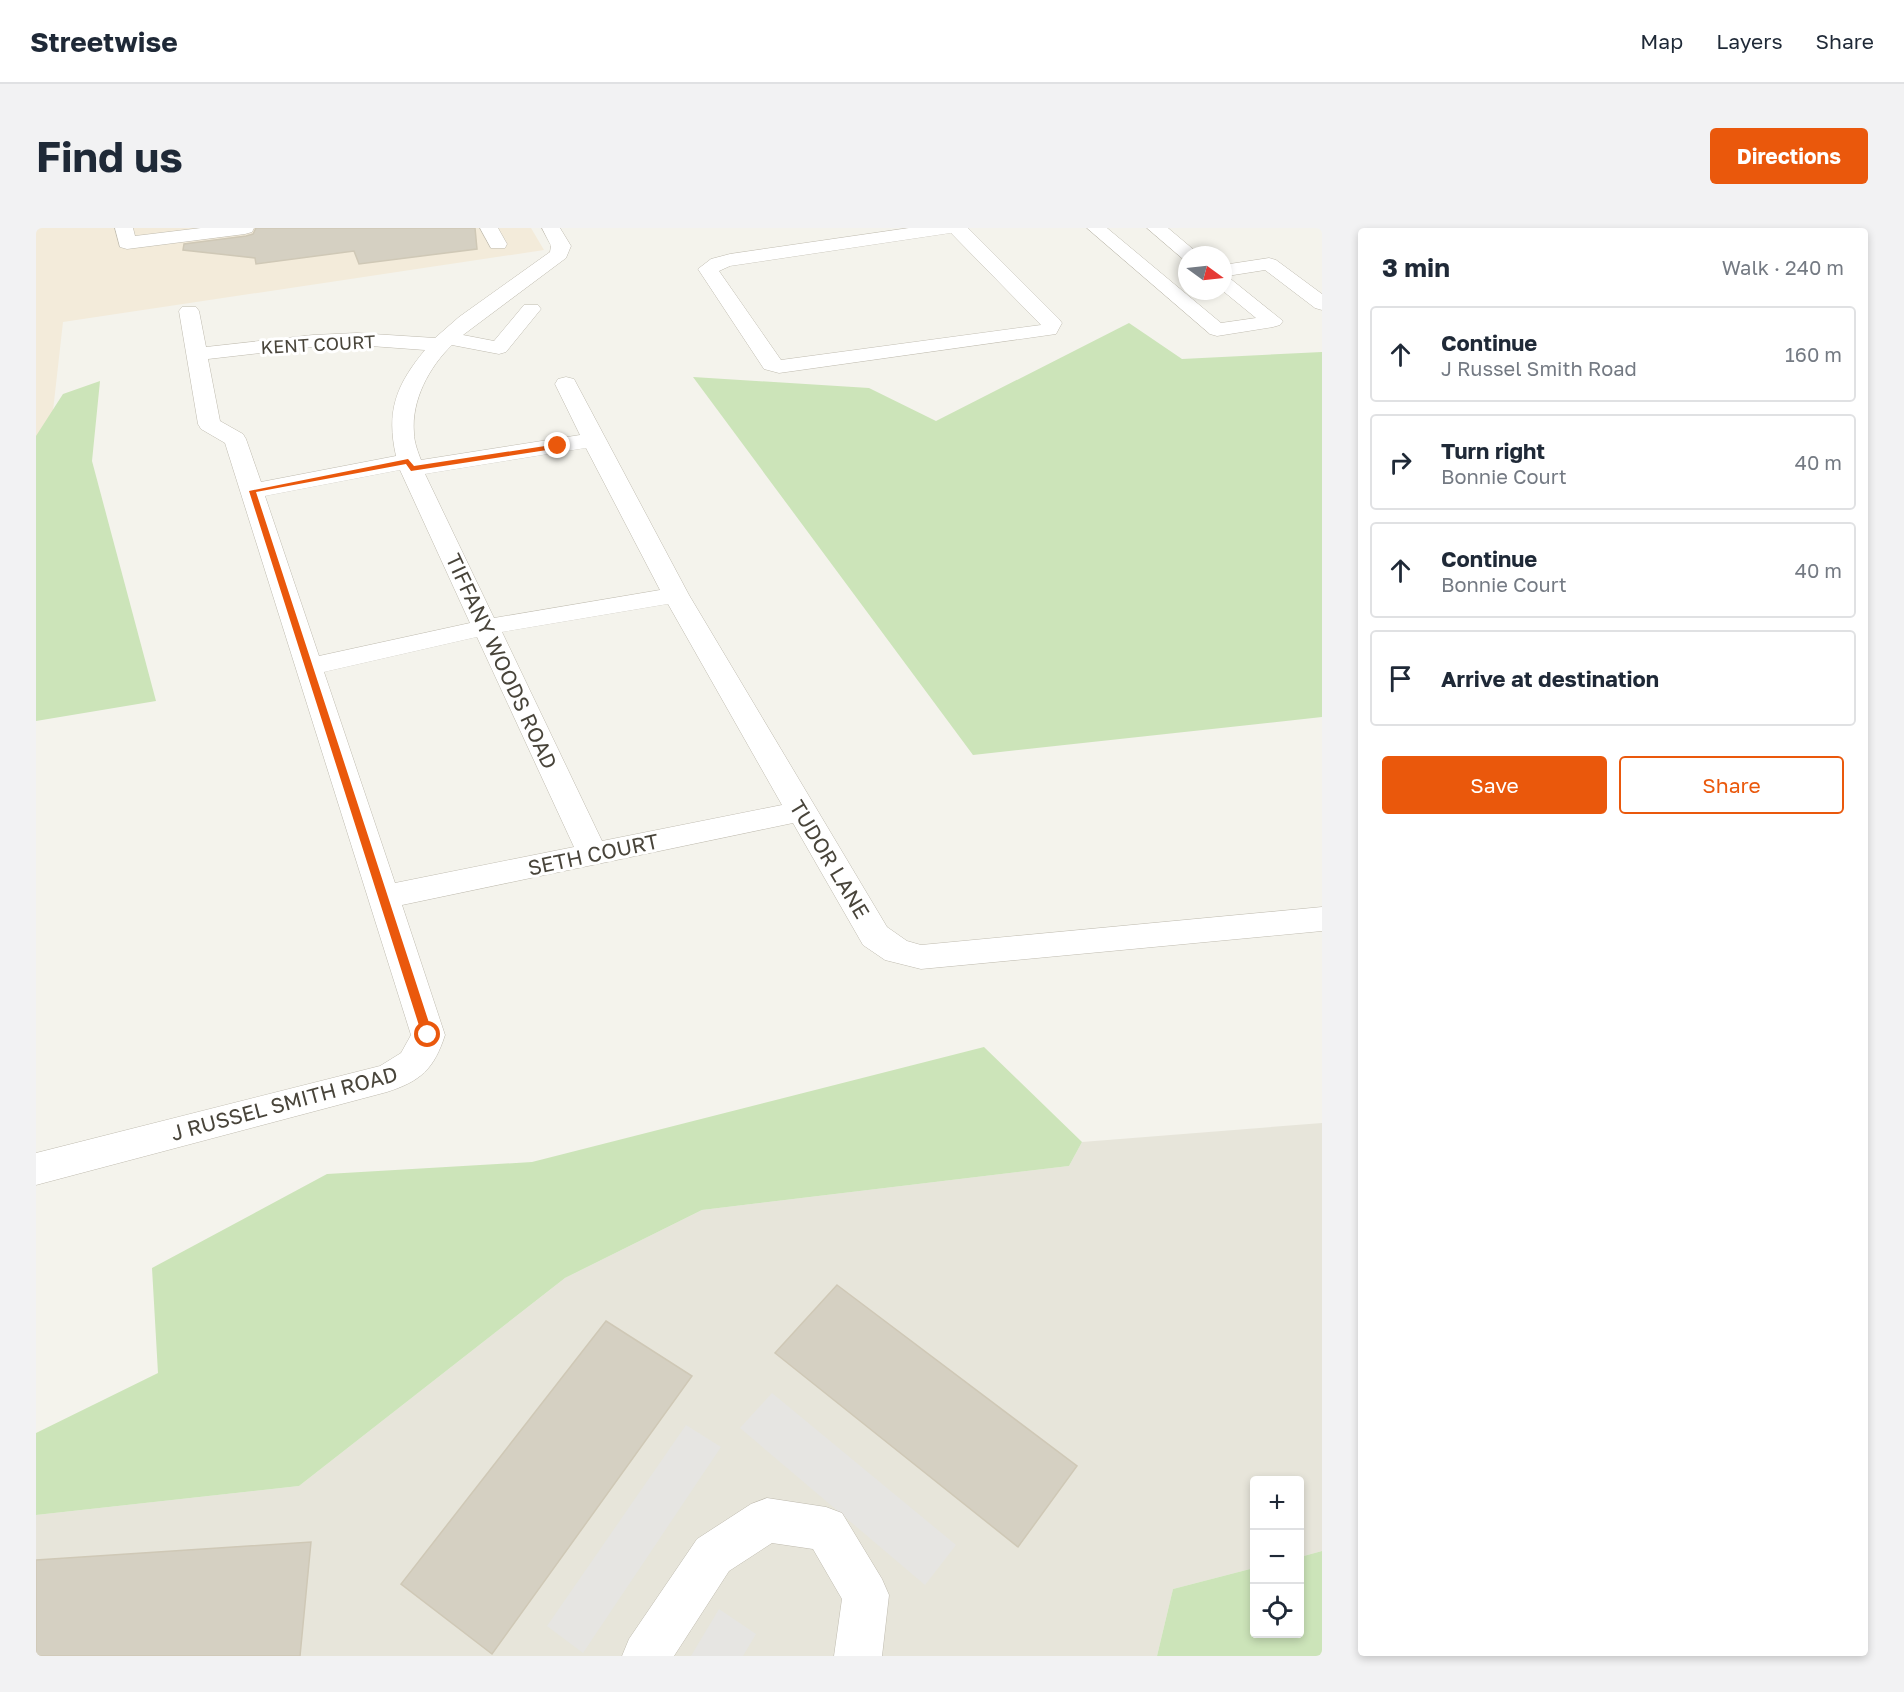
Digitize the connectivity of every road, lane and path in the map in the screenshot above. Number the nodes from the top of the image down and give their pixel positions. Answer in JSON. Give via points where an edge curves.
{"nodes":[{"id":1,"x":124,"y":228,"type":"edge"},
{"id":2,"x":245,"y":228,"type":"edge"},
{"id":3,"x":551,"y":228,"type":"edge"},
{"id":4,"x":946,"y":228,"type":"edge"},
{"id":5,"x":957,"y":228,"type":"edge"},
{"id":6,"x":1096,"y":228,"type":"edge"},
{"id":7,"x":1156,"y":228,"type":"edge"},
{"id":8,"x":1179,"y":246,"type":"edge"},
{"id":9,"x":1232,"y":270,"type":"edge"},
{"id":10,"x":1232,"y":285,"type":"edge"},
{"id":11,"x":1322,"y":304,"type":"edge"},
{"id":12,"x":531,"y":309,"type":"dead end"},
{"id":13,"x":189,"y":311,"type":"dead end"},
{"id":14,"x":1297,"y":317,"type":"edge"},
{"id":15,"x":443,"y":341,"type":"junction"},
{"id":16,"x":197,"y":354,"type":"junction"},
{"id":17,"x":566,"y":384,"type":"dead end"},
{"id":18,"x":593,"y":440,"type":"junction"},
{"id":19,"x":410,"y":465,"type":"junction"},
{"id":20,"x":252,"y":491,"type":"junction"},
{"id":21,"x":676,"y":595,"type":"junction"},
{"id":22,"x":486,"y":627,"type":"junction"},
{"id":23,"x":309,"y":667,"type":"junction"},
{"id":24,"x":801,"y":811,"type":"junction"},
{"id":25,"x":592,"y":854,"type":"junction"},
{"id":26,"x":384,"y":897,"type":"junction"},
{"id":27,"x":1322,"y":919,"type":"edge"},
{"id":28,"x":36,"y":1169,"type":"edge"},
{"id":29,"x":646,"y":1656,"type":"edge"},
{"id":30,"x":858,"y":1656,"type":"edge"}],
"edges":[{"from":1,"to":2,"type":"street","via":[[127,243]]},
{"from":3,"to":15,"type":"street","name":"TIFFANY WOODS ROAD","via":[[561,246],[559,254]]},
{"from":4,"to":5,"type":"street","via":[[730,260],[708,269],[772,364],[779,367],[1049,330],[1052,324],[1048,319]]},
{"from":6,"to":14,"type":"street","via":[[1217,330]]},
{"from":7,"to":8,"type":"street"},
{"from":9,"to":11,"type":"street","via":[[1269,264]]},
{"from":10,"to":14,"type":"street"},
{"from":12,"to":15,"type":"street","name":"KENT COURT","via":[[499,348]]},
{"from":13,"to":16,"type":"street","name":"J RUSSEL SMITH ROAD"},
{"from":15,"to":16,"type":"street","name":"KENT COURT","via":[[312,341]]},
{"from":15,"to":19,"type":"street","name":"TIFFANY WOODS ROAD","via":[[419,368],[408,393],[402,435]]},
{"from":16,"to":20,"type":"street","name":"J RUSSEL SMITH ROAD","via":[[209,424],[235,439]]},
{"from":17,"to":18,"type":"street","name":"TUDOR LANE"},
{"from":18,"to":19,"type":"street"},
{"from":18,"to":21,"type":"street","name":"TUDOR LANE"},
{"from":19,"to":20,"type":"street"},
{"from":19,"to":22,"type":"street","name":"TIFFANY WOODS ROAD"},
{"from":20,"to":23,"type":"street","name":"J RUSSEL SMITH ROAD"},
{"from":21,"to":22,"type":"street"},
{"from":21,"to":24,"type":"street","name":"TUDOR LANE"},
{"from":22,"to":23,"type":"street"},
{"from":22,"to":25,"type":"street","name":"TIFFANY WOODS ROAD"},
{"from":23,"to":26,"type":"street","name":"J RUSSEL SMITH ROAD"},
{"from":24,"to":25,"type":"street","name":"SETH COURT"},
{"from":24,"to":27,"type":"street","name":"TUDOR LANE","via":[[875,936],[897,951],[921,957]]},
{"from":25,"to":26,"type":"street","name":"SETH COURT"},
{"from":26,"to":28,"type":"street","name":"J RUSSEL SMITH ROAD","via":[[428,1035],[422,1054],[406,1070]]},
{"from":29,"to":30,"type":"street","via":[[713,1555],[767,1520],[826,1529],[866,1595]]}]}
